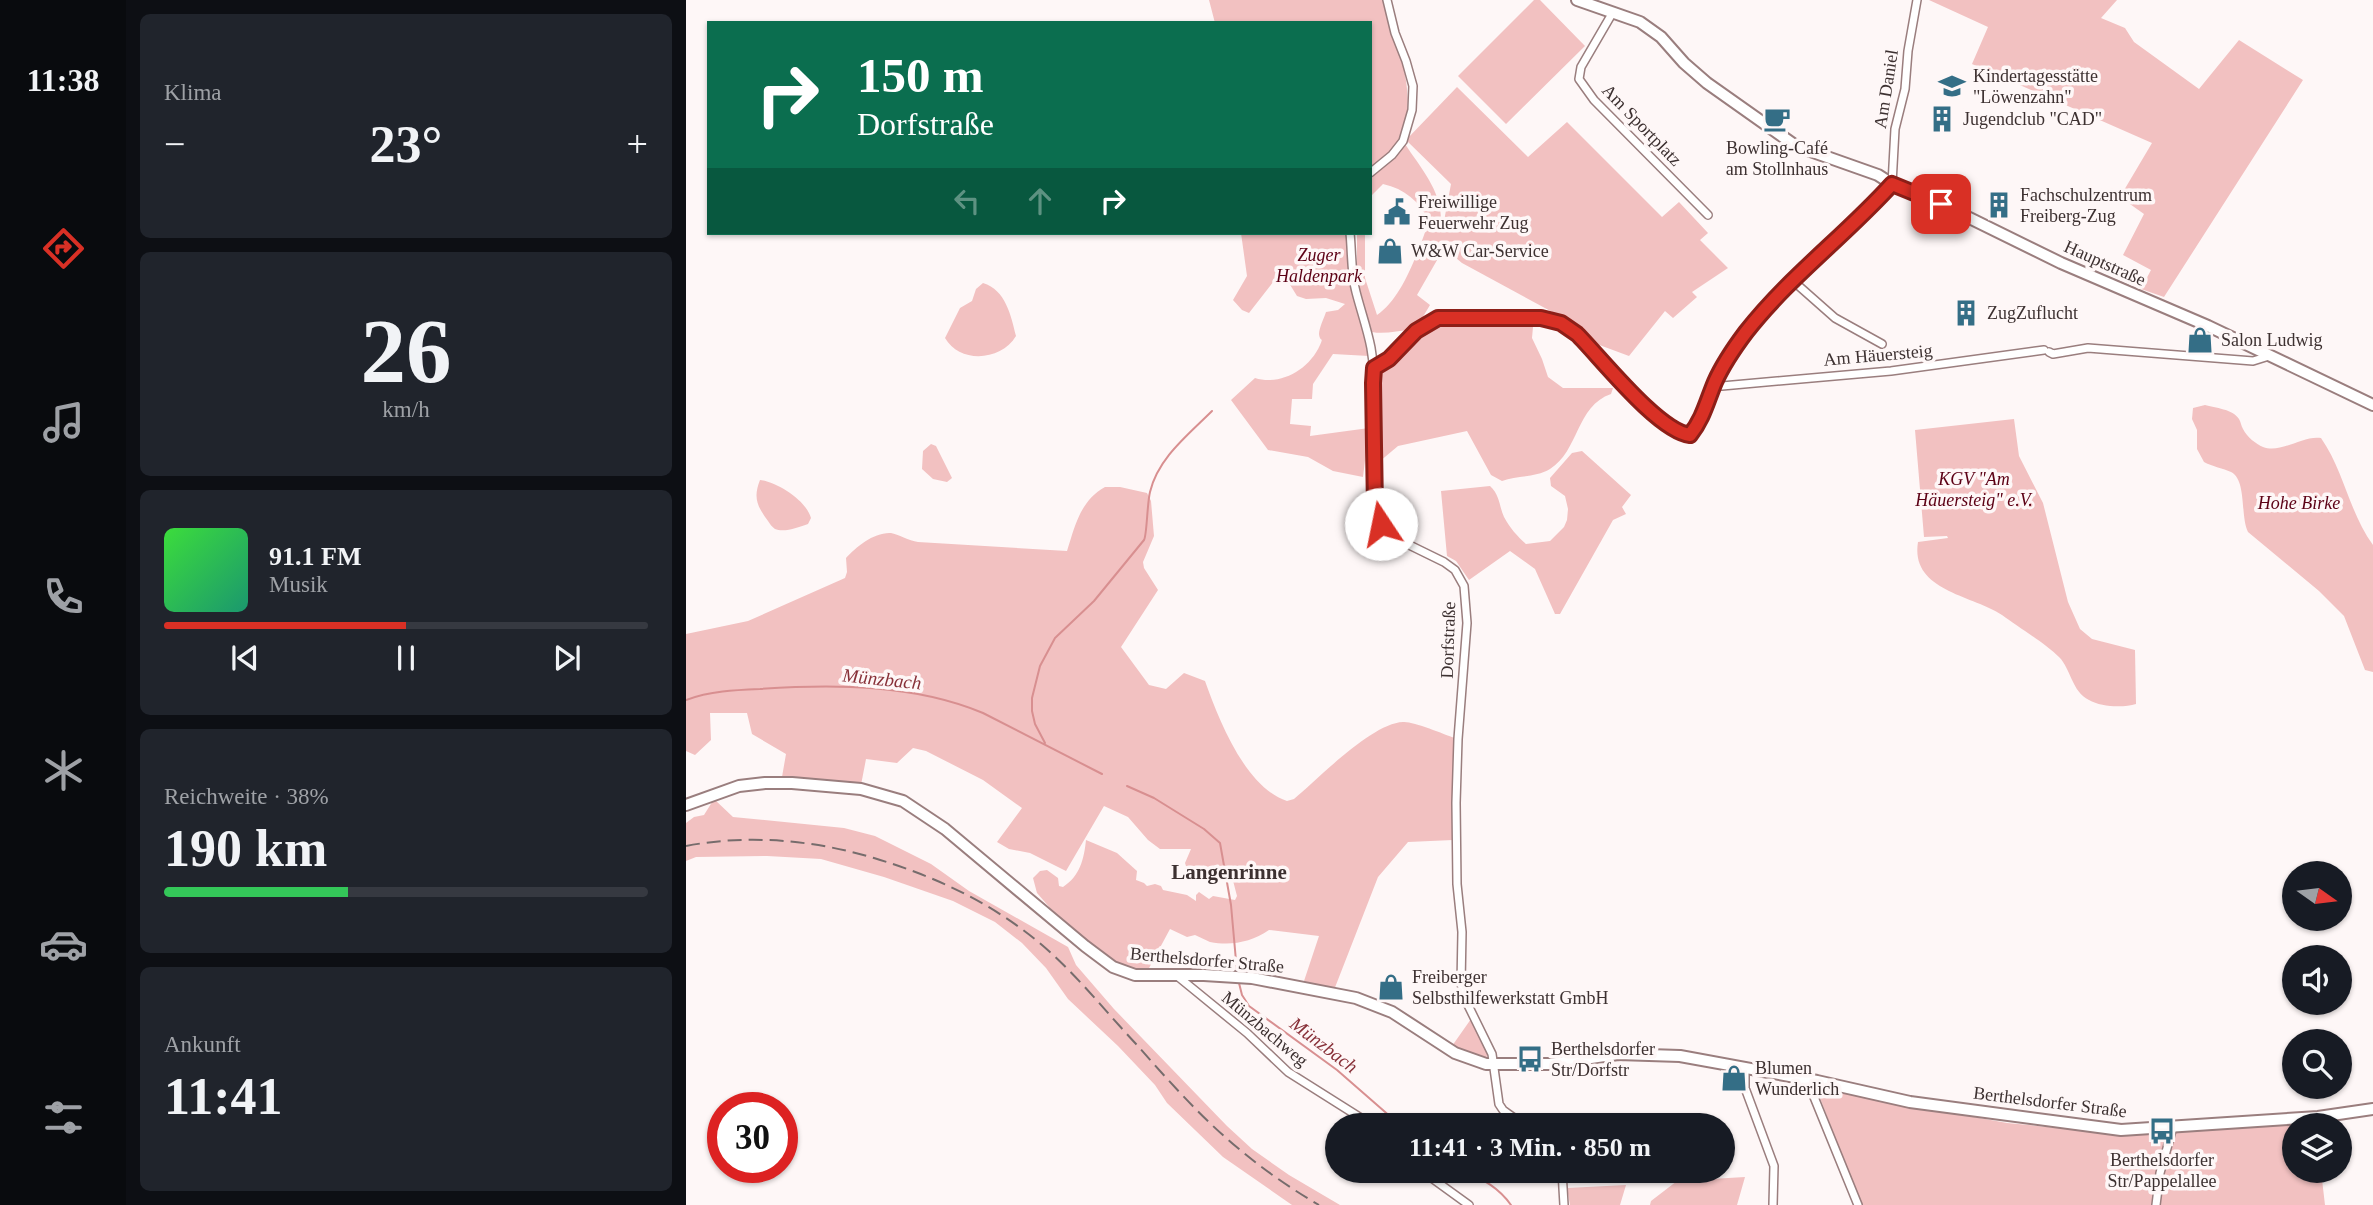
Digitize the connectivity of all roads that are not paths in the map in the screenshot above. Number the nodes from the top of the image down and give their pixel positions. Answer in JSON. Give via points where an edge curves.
{"nodes":[{"id":1,"x":1387,"y":0,"type":"edge"},
{"id":2,"x":1577,"y":0,"type":"edge"},
{"id":3,"x":1917,"y":0,"type":"edge"},
{"id":4,"x":1613,"y":12,"type":"junction"},
{"id":5,"x":1372,"y":171,"type":"edge"},
{"id":6,"x":1892,"y":184,"type":"junction"},
{"id":7,"x":1709,"y":215,"type":"dead end"},
{"id":8,"x":1350,"y":235,"type":"edge"},
{"id":9,"x":1792,"y":281,"type":"junction"},
{"id":10,"x":1882,"y":344,"type":"dead end"},
{"id":11,"x":2269,"y":356,"type":"junction"},
{"id":12,"x":1374,"y":368,"type":"junction"},
{"id":13,"x":1714,"y":385,"type":"junction"},
{"id":14,"x":2373,"y":405,"type":"edge"},
{"id":15,"x":686,"y":804,"type":"edge"},
{"id":16,"x":1175,"y":975,"type":"junction"},
{"id":17,"x":1494,"y":1065,"type":"junction"},
{"id":18,"x":1745,"y":1067,"type":"junction"},
{"id":19,"x":1809,"y":1080,"type":"junction"},
{"id":20,"x":2373,"y":1109,"type":"edge"},
{"id":21,"x":1353,"y":1113,"type":"edge"},
{"id":22,"x":1507,"y":1113,"type":"edge"},
{"id":23,"x":2173,"y":1127,"type":"junction"},
{"id":24,"x":1439,"y":1183,"type":"edge"},
{"id":25,"x":1563,"y":1183,"type":"edge"},
{"id":26,"x":1469,"y":1205,"type":"edge"},
{"id":27,"x":1564,"y":1205,"type":"edge"},
{"id":28,"x":1773,"y":1205,"type":"edge"},
{"id":29,"x":1858,"y":1205,"type":"edge"},
{"id":30,"x":2156,"y":1205,"type":"edge"}],
"edges":[{"from":1,"to":5,"type":"street","via":[[1413,86],[1412,110],[1404,141]]},
{"from":2,"to":4,"type":"street","name":"Hauptstraße"},
{"from":3,"to":6,"type":"street","name":"Am Daniel","via":[[1895,129]]},
{"from":4,"to":6,"type":"street","name":"Hauptstraße","via":[[1640,22],[1661,37],[1707,83],[1796,146]]},
{"from":4,"to":7,"type":"street","name":"Am Sportplatz","via":[[1578,79]]},
{"from":6,"to":9,"type":"street"},
{"from":6,"to":11,"type":"street","name":"Hauptstraße"},
{"from":8,"to":12,"type":"street","name":"Dorfstraße","via":[[1355,289]]},
{"from":9,"to":10,"type":"street","via":[[1835,318]]},
{"from":9,"to":13,"type":"street","via":[[1747,331]]},
{"from":11,"to":13,"type":"street","name":"Am Häuersteig","via":[[2253,361],[2088,348]]},
{"from":11,"to":14,"type":"street","name":"Hauptstraße"},
{"from":12,"to":13,"type":"street","via":[[1438,318],[1541,318],[1561,323],[1577,334],[1659,418],[1678,431],[1690,435]]},
{"from":12,"to":17,"type":"street","name":"Dorfstraße","via":[[1377,516],[1395,538],[1455,570],[1465,596],[1456,803],[1461,984]]},
{"from":15,"to":16,"type":"street","name":"Berthelsdorfer Straße","via":[[739,786],[765,783],[861,789],[903,801],[940,824],[1105,962],[1135,975]]},
{"from":16,"to":17,"type":"street","name":"Berthelsdorfer Straße","via":[[1252,978],[1356,998],[1392,1012],[1455,1053]]},
{"from":16,"to":21,"type":"street","name":"Münzbachweg","via":[[1288,1072]]},
{"from":17,"to":18,"type":"street","name":"Berthelsdorfer Straße","via":[[1550,1064],[1618,1054],[1681,1056]]},
{"from":17,"to":22,"type":"street","name":"Dorfstraße","via":[[1499,1104]]},
{"from":18,"to":19,"type":"street","name":"Berthelsdorfer Straße"},
{"from":18,"to":28,"type":"street","via":[[1745,1088],[1774,1166]]},
{"from":19,"to":23,"type":"street","name":"Berthelsdorfer Straße","via":[[1910,1102],[2103,1129]]},
{"from":19,"to":29,"type":"street"},
{"from":20,"to":23,"type":"street","name":"Berthelsdorfer Straße","via":[[2318,1118]]},
{"from":23,"to":30,"type":"street"},
{"from":24,"to":26,"type":"street"},
{"from":25,"to":27,"type":"street"}]}
